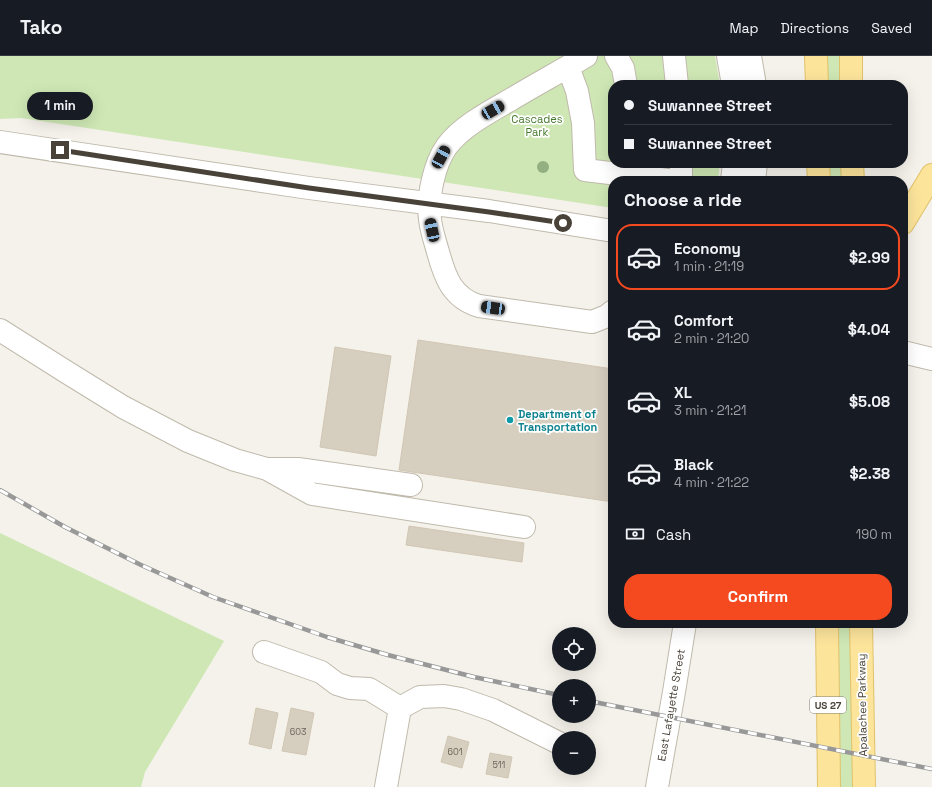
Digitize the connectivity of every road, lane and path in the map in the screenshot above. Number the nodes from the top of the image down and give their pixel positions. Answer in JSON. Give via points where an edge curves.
{"nodes":[{"id":1,"x":586,"y":56,"type":"edge"},
{"id":2,"x":616,"y":56,"type":"edge"},
{"id":3,"x":674,"y":56,"type":"edge"},
{"id":4,"x":728,"y":56,"type":"edge"},
{"id":5,"x":750,"y":56,"type":"edge"},
{"id":6,"x":760,"y":56,"type":"edge"},
{"id":7,"x":816,"y":56,"type":"edge"},
{"id":8,"x":851,"y":56,"type":"edge"},
{"id":9,"x":568,"y":67,"type":"junction"},
{"id":10,"x":625,"y":80,"type":"edge"},
{"id":11,"x":676,"y":80,"type":"edge"},
{"id":12,"x":732,"y":80,"type":"edge"},
{"id":13,"x":756,"y":80,"type":"edge"},
{"id":14,"x":758,"y":80,"type":"edge"},
{"id":15,"x":817,"y":80,"type":"edge"},
{"id":16,"x":851,"y":80,"type":"edge"},
{"id":17,"x":0,"y":142,"type":"edge"},
{"id":18,"x":629,"y":169,"type":"edge"},
{"id":19,"x":932,"y":175,"type":"edge"},
{"id":20,"x":656,"y":176,"type":"edge"},
{"id":21,"x":430,"y":204,"type":"junction"},
{"id":22,"x":908,"y":215,"type":"edge"},
{"id":23,"x":608,"y":230,"type":"edge"},
{"id":24,"x":608,"y":315,"type":"edge"},
{"id":25,"x":0,"y":330,"type":"edge"},
{"id":26,"x":908,"y":353,"type":"edge"},
{"id":27,"x":932,"y":359,"type":"edge"},
{"id":28,"x":267,"y":469,"type":"junction"},
{"id":29,"x":411,"y":485,"type":"dead end"},
{"id":30,"x":524,"y":527,"type":"dead end"},
{"id":31,"x":684,"y":628,"type":"edge"},
{"id":32,"x":823,"y":628,"type":"edge"},
{"id":33,"x":827,"y":628,"type":"edge"},
{"id":34,"x":861,"y":628,"type":"edge"},
{"id":35,"x":264,"y":652,"type":"dead end"},
{"id":36,"x":828,"y":682,"type":"junction"},
{"id":37,"x":400,"y":708,"type":"junction"},
{"id":38,"x":552,"y":740,"type":"edge"},
{"id":39,"x":386,"y":787,"type":"edge"},
{"id":40,"x":657,"y":787,"type":"edge"},
{"id":41,"x":830,"y":787,"type":"edge"},
{"id":42,"x":864,"y":787,"type":"edge"}],
"edges":[{"from":1,"to":9,"type":"street"},
{"from":2,"to":10,"type":"street"},
{"from":3,"to":11,"type":"street"},
{"from":4,"to":12,"type":"street"},
{"from":5,"to":13,"type":"street"},
{"from":6,"to":14,"type":"street"},
{"from":7,"to":15,"type":"main road"},
{"from":8,"to":16,"type":"main road"},
{"from":9,"to":18,"type":"street","via":[[577,91],[583,123],[585,170]]},
{"from":9,"to":21,"type":"street","via":[[482,117],[452,141],[446,147],[437,166]]},
{"from":17,"to":21,"type":"street"},
{"from":18,"to":20,"type":"street"},
{"from":19,"to":22,"type":"main road"},
{"from":21,"to":23,"type":"street"},
{"from":21,"to":24,"type":"street","via":[[432,230],[447,279],[461,298],[480,306],[592,322]]},
{"from":25,"to":28,"type":"street","via":[[123,407],[188,441]]},
{"from":26,"to":27,"type":"street"},
{"from":28,"to":29,"type":"street","via":[[298,469]]},
{"from":28,"to":30,"type":"street","via":[[312,494]]},
{"from":31,"to":40,"type":"street","name":"East Lafayette Street"},
{"from":32,"to":36,"type":"main road"},
{"from":33,"to":36,"type":"main road","number":"US 27"},
{"from":34,"to":42,"type":"main road","name":"Apalachee Parkway","number":"US 27"},
{"from":35,"to":37,"type":"street","via":[[321,672],[337,684],[369,689]]},
{"from":36,"to":41,"type":"main road","number":"US 27"},
{"from":37,"to":38,"type":"street","via":[[420,697],[444,696],[461,699],[493,710]]},
{"from":37,"to":39,"type":"street"}]}
